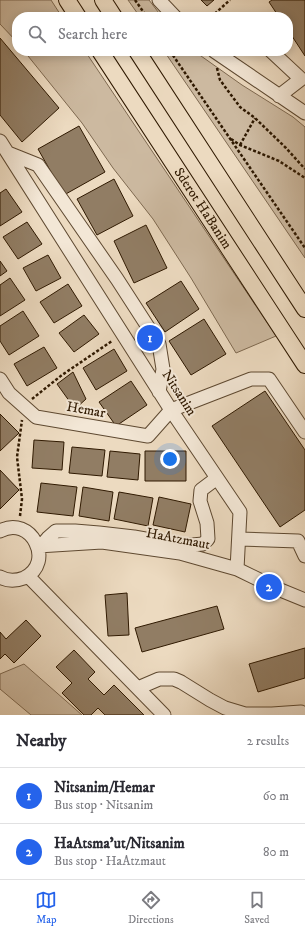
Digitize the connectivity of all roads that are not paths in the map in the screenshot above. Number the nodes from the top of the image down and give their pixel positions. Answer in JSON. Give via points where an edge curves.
{"nodes":[{"id":1,"x":67,"y":0,"type":"edge"},
{"id":2,"x":103,"y":0,"type":"edge"},
{"id":3,"x":159,"y":0,"type":"edge"},
{"id":4,"x":75,"y":12,"type":"edge"},
{"id":5,"x":111,"y":12,"type":"edge"},
{"id":6,"x":170,"y":12,"type":"edge"},
{"id":7,"x":103,"y":56,"type":"edge"},
{"id":8,"x":140,"y":56,"type":"edge"},
{"id":9,"x":215,"y":56,"type":"edge"},
{"id":10,"x":276,"y":56,"type":"edge"},
{"id":11,"x":279,"y":96,"type":"junction"},
{"id":12,"x":305,"y":113,"type":"edge"},
{"id":13,"x":0,"y":141,"type":"edge"},
{"id":14,"x":8,"y":153,"type":"junction"},
{"id":15,"x":305,"y":309,"type":"edge"},
{"id":16,"x":305,"y":365,"type":"edge"},
{"id":17,"x":0,"y":379,"type":"edge"},
{"id":18,"x":159,"y":392,"type":"junction"},
{"id":19,"x":171,"y":410,"type":"junction"},
{"id":20,"x":305,"y":432,"type":"edge"},
{"id":21,"x":217,"y":478,"type":"junction"},
{"id":22,"x":0,"y":531,"type":"edge"},
{"id":23,"x":239,"y":539,"type":"junction"},
{"id":24,"x":40,"y":545,"type":"junction"},
{"id":25,"x":305,"y":556,"type":"edge"},
{"id":26,"x":237,"y":569,"type":"junction"},
{"id":27,"x":28,"y":576,"type":"junction"},
{"id":28,"x":0,"y":577,"type":"edge"},
{"id":29,"x":305,"y":600,"type":"edge"},
{"id":30,"x":138,"y":688,"type":"junction"},
{"id":31,"x":301,"y":712,"type":"dead end"},
{"id":32,"x":164,"y":715,"type":"edge"}],
"edges":[{"from":1,"to":4,"type":"main road"},
{"from":2,"to":5,"type":"main road"},
{"from":3,"to":6,"type":"street"},
{"from":7,"to":16,"type":"main road","name":"Sderot HaBanim"},
{"from":8,"to":15,"type":"main road"},
{"from":9,"to":11,"type":"street"},
{"from":10,"to":11,"type":"street","via":[[301,79]]},
{"from":11,"to":12,"type":"street"},
{"from":13,"to":14,"type":"street","name":"Nitsanim"},
{"from":14,"to":18,"type":"street","name":"Nitsanim"},
{"from":14,"to":18,"type":"street","via":[[38,165],[159,344],[163,369]]},
{"from":17,"to":19,"type":"street","name":"Hemar","via":[[8,393],[36,417],[148,436]]},
{"from":18,"to":19,"type":"street","name":"Nitsanim"},
{"from":19,"to":20,"type":"street","via":[[251,379],[268,379]]},
{"from":19,"to":21,"type":"street","name":"Nitsanim"},
{"from":21,"to":23,"type":"street","name":"Nitsanim","via":[[240,512]]},
{"from":21,"to":24,"type":"street","via":[[201,490],[200,501],[207,523],[208,539],[203,544],[173,544],[134,537],[56,531]]},
{"from":22,"to":24,"type":"street","via":[[19,528]]},
{"from":23,"to":25,"type":"street","via":[[298,542]]},
{"from":23,"to":26,"type":"street","name":"Nitsanim"},
{"from":24,"to":26,"type":"street","name":"HaAtzmaut","via":[[102,542],[180,553]]},
{"from":24,"to":27,"type":"street","via":[[38,562]]},
{"from":26,"to":29,"type":"street","name":"HaAtzmaut"},
{"from":27,"to":28,"type":"street","via":[[20,580]]},
{"from":27,"to":30,"type":"street"},
{"from":30,"to":31,"type":"street","via":[[159,679],[174,679],[225,708],[244,714]]},
{"from":30,"to":32,"type":"street"}]}
